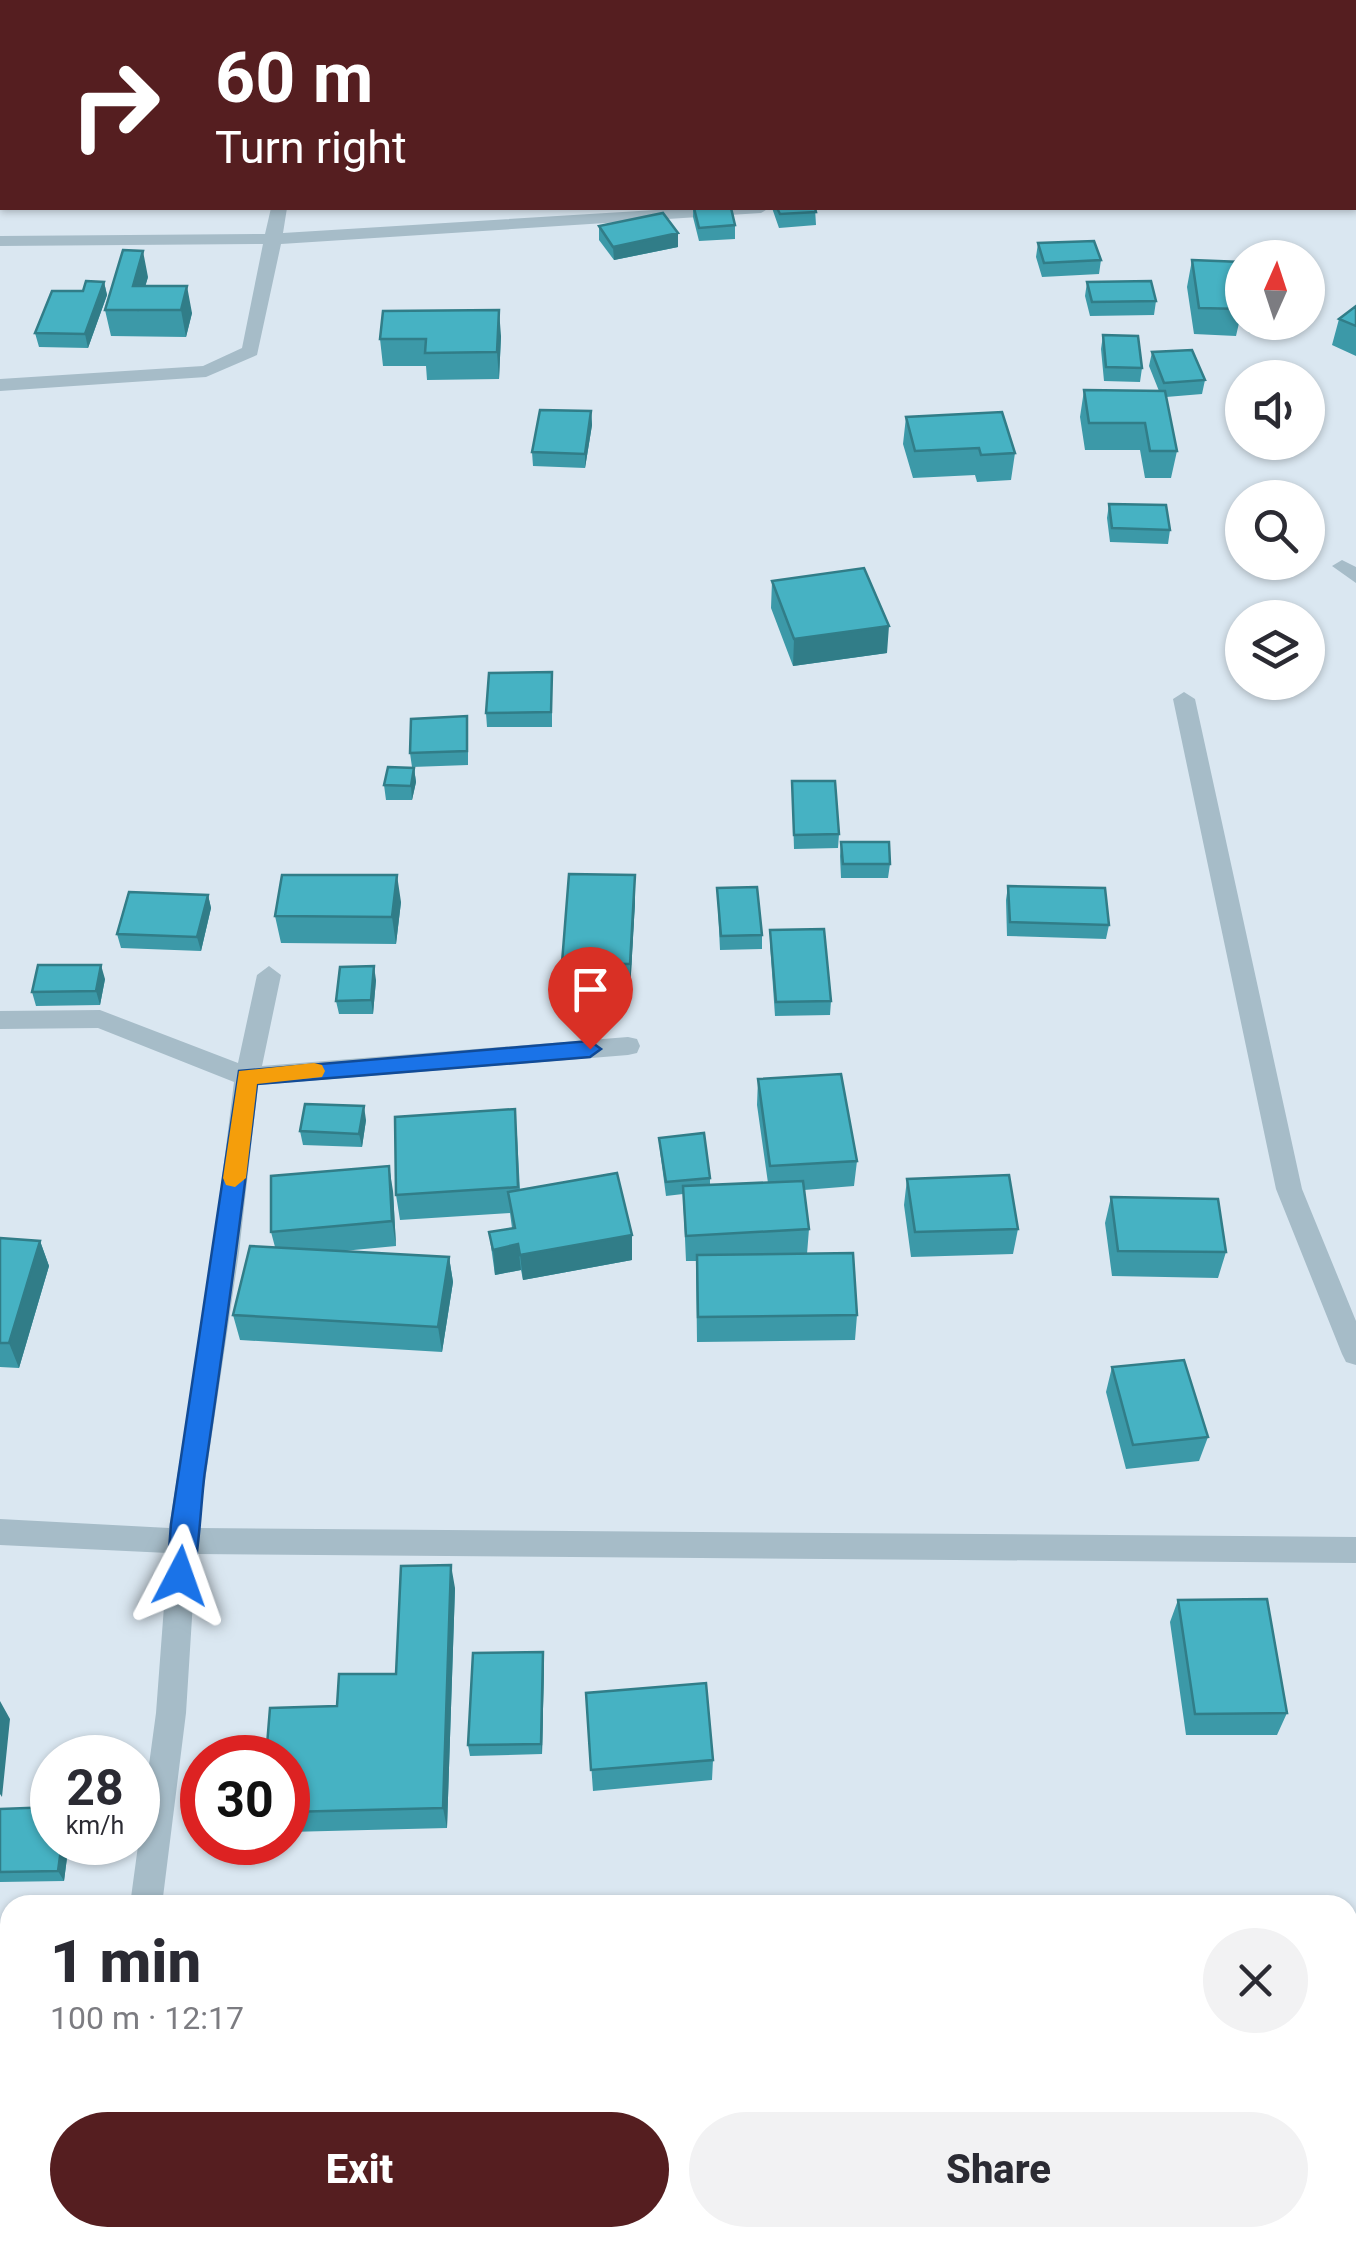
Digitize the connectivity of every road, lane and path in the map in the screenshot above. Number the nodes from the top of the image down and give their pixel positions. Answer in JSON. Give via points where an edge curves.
{"nodes":[{"id":1,"x":278,"y":210,"type":"edge"},
{"id":2,"x":729,"y":210,"type":"edge"},
{"id":3,"x":272,"y":239,"type":"junction"},
{"id":4,"x":0,"y":240,"type":"edge"},
{"id":5,"x":0,"y":385,"type":"edge"},
{"id":6,"x":1184,"y":699,"type":"dead end"},
{"id":7,"x":270,"y":976,"type":"dead end"},
{"id":8,"x":0,"y":1020,"type":"edge"},
{"id":9,"x":628,"y":1046,"type":"dead end"},
{"id":10,"x":247,"y":1077,"type":"junction"},
{"id":11,"x":1356,"y":1354,"type":"edge"},
{"id":12,"x":0,"y":1532,"type":"edge"},
{"id":13,"x":183,"y":1541,"type":"junction"},
{"id":14,"x":1356,"y":1550,"type":"edge"},
{"id":15,"x":147,"y":1895,"type":"edge"}],
"edges":[{"from":1,"to":3,"type":"street"},
{"from":2,"to":3,"type":"street"},
{"from":3,"to":4,"type":"street"},
{"from":3,"to":5,"type":"street","via":[[251,351],[206,371]]},
{"from":6,"to":11,"type":"street","via":[[1289,1189]]},
{"from":7,"to":10,"type":"street"},
{"from":8,"to":10,"type":"street","via":[[100,1019]]},
{"from":9,"to":10,"type":"street"},
{"from":10,"to":13,"type":"street"},
{"from":12,"to":13,"type":"street"},
{"from":13,"to":14,"type":"street"},
{"from":13,"to":15,"type":"street","via":[[171,1713]]}]}
